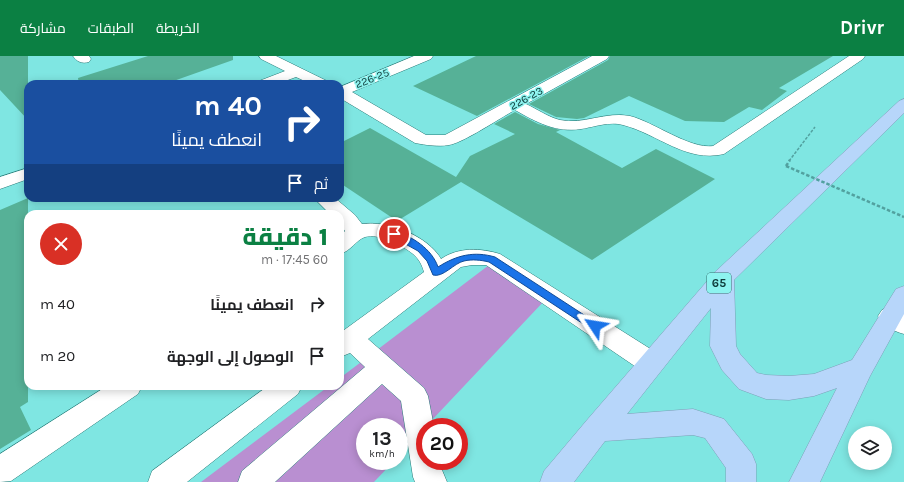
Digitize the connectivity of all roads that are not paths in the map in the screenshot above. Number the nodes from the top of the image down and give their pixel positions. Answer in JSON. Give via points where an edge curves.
{"nodes":[{"id":1,"x":266,"y":56,"type":"edge"},
{"id":2,"x":602,"y":56,"type":"edge"},
{"id":3,"x":858,"y":56,"type":"edge"},
{"id":4,"x":416,"y":57,"type":"edge"},
{"id":5,"x":296,"y":72,"type":"junction"},
{"id":6,"x":275,"y":80,"type":"edge"},
{"id":7,"x":313,"y":80,"type":"edge"},
{"id":8,"x":344,"y":90,"type":"edge"},
{"id":9,"x":344,"y":94,"type":"edge"},
{"id":10,"x":515,"y":104,"type":"junction"},
{"id":11,"x":904,"y":104,"type":"edge"},
{"id":12,"x":24,"y":174,"type":"edge"},
{"id":13,"x":0,"y":183,"type":"edge"},
{"id":14,"x":328,"y":202,"type":"edge"},
{"id":15,"x":337,"y":210,"type":"edge"},
{"id":16,"x":344,"y":216,"type":"edge"},
{"id":17,"x":357,"y":232,"type":"junction"},
{"id":18,"x":344,"y":243,"type":"edge"},
{"id":19,"x":436,"y":273,"type":"junction"},
{"id":20,"x":723,"y":278,"type":"junction"},
{"id":21,"x":899,"y":312,"type":"edge"},
{"id":22,"x":345,"y":343,"type":"edge"},
{"id":23,"x":651,"y":363,"type":"junction"},
{"id":24,"x":382,"y":368,"type":"junction"},
{"id":25,"x":860,"y":368,"type":"junction"},
{"id":26,"x":123,"y":390,"type":"edge"},
{"id":27,"x":284,"y":390,"type":"edge"},
{"id":28,"x":596,"y":429,"type":"junction"},
{"id":29,"x":0,"y":471,"type":"edge"},
{"id":30,"x":163,"y":482,"type":"edge"},
{"id":31,"x":253,"y":482,"type":"edge"},
{"id":32,"x":432,"y":482,"type":"edge"},
{"id":33,"x":555,"y":482,"type":"edge"},
{"id":34,"x":741,"y":482,"type":"edge"},
{"id":35,"x":804,"y":482,"type":"edge"}],
"edges":[{"from":1,"to":5,"type":"street"},
{"from":2,"to":10,"type":"street","name":"226-23"},
{"from":3,"to":10,"type":"street","via":[[712,152],[695,150],[628,121],[614,118],[576,126],[564,125],[554,123]]},
{"from":4,"to":8,"type":"street","name":"226-25"},
{"from":5,"to":6,"type":"street"},
{"from":5,"to":7,"type":"street"},
{"from":9,"to":10,"type":"street","name":"226-23","via":[[421,139],[434,141],[449,140]]},
{"from":11,"to":20,"type":"highway","number":"65"},
{"from":12,"to":13,"type":"street"},
{"from":14,"to":15,"type":"street"},
{"from":16,"to":17,"type":"street"},
{"from":17,"to":18,"type":"street"},
{"from":17,"to":19,"type":"street","via":[[373,229],[394,234],[421,249],[431,260]]},
{"from":19,"to":22,"type":"street"},
{"from":19,"to":23,"type":"street","via":[[462,258],[492,259]]},
{"from":20,"to":23,"type":"highway","number":"65"},
{"from":20,"to":25,"type":"highway","via":[[723,346],[731,362],[748,380],[766,387],[789,388],[814,385]]},
{"from":21,"to":25,"type":"highway"},
{"from":22,"to":24,"type":"street"},
{"from":23,"to":28,"type":"highway","number":"65"},
{"from":24,"to":31,"type":"street"},
{"from":24,"to":32,"type":"street","via":[[414,396],[428,477]]},
{"from":25,"to":35,"type":"highway"},
{"from":26,"to":29,"type":"street"},
{"from":27,"to":30,"type":"street"},
{"from":28,"to":33,"type":"highway","number":"65"},
{"from":28,"to":34,"type":"highway","via":[[693,422],[714,428],[741,464]]}]}
